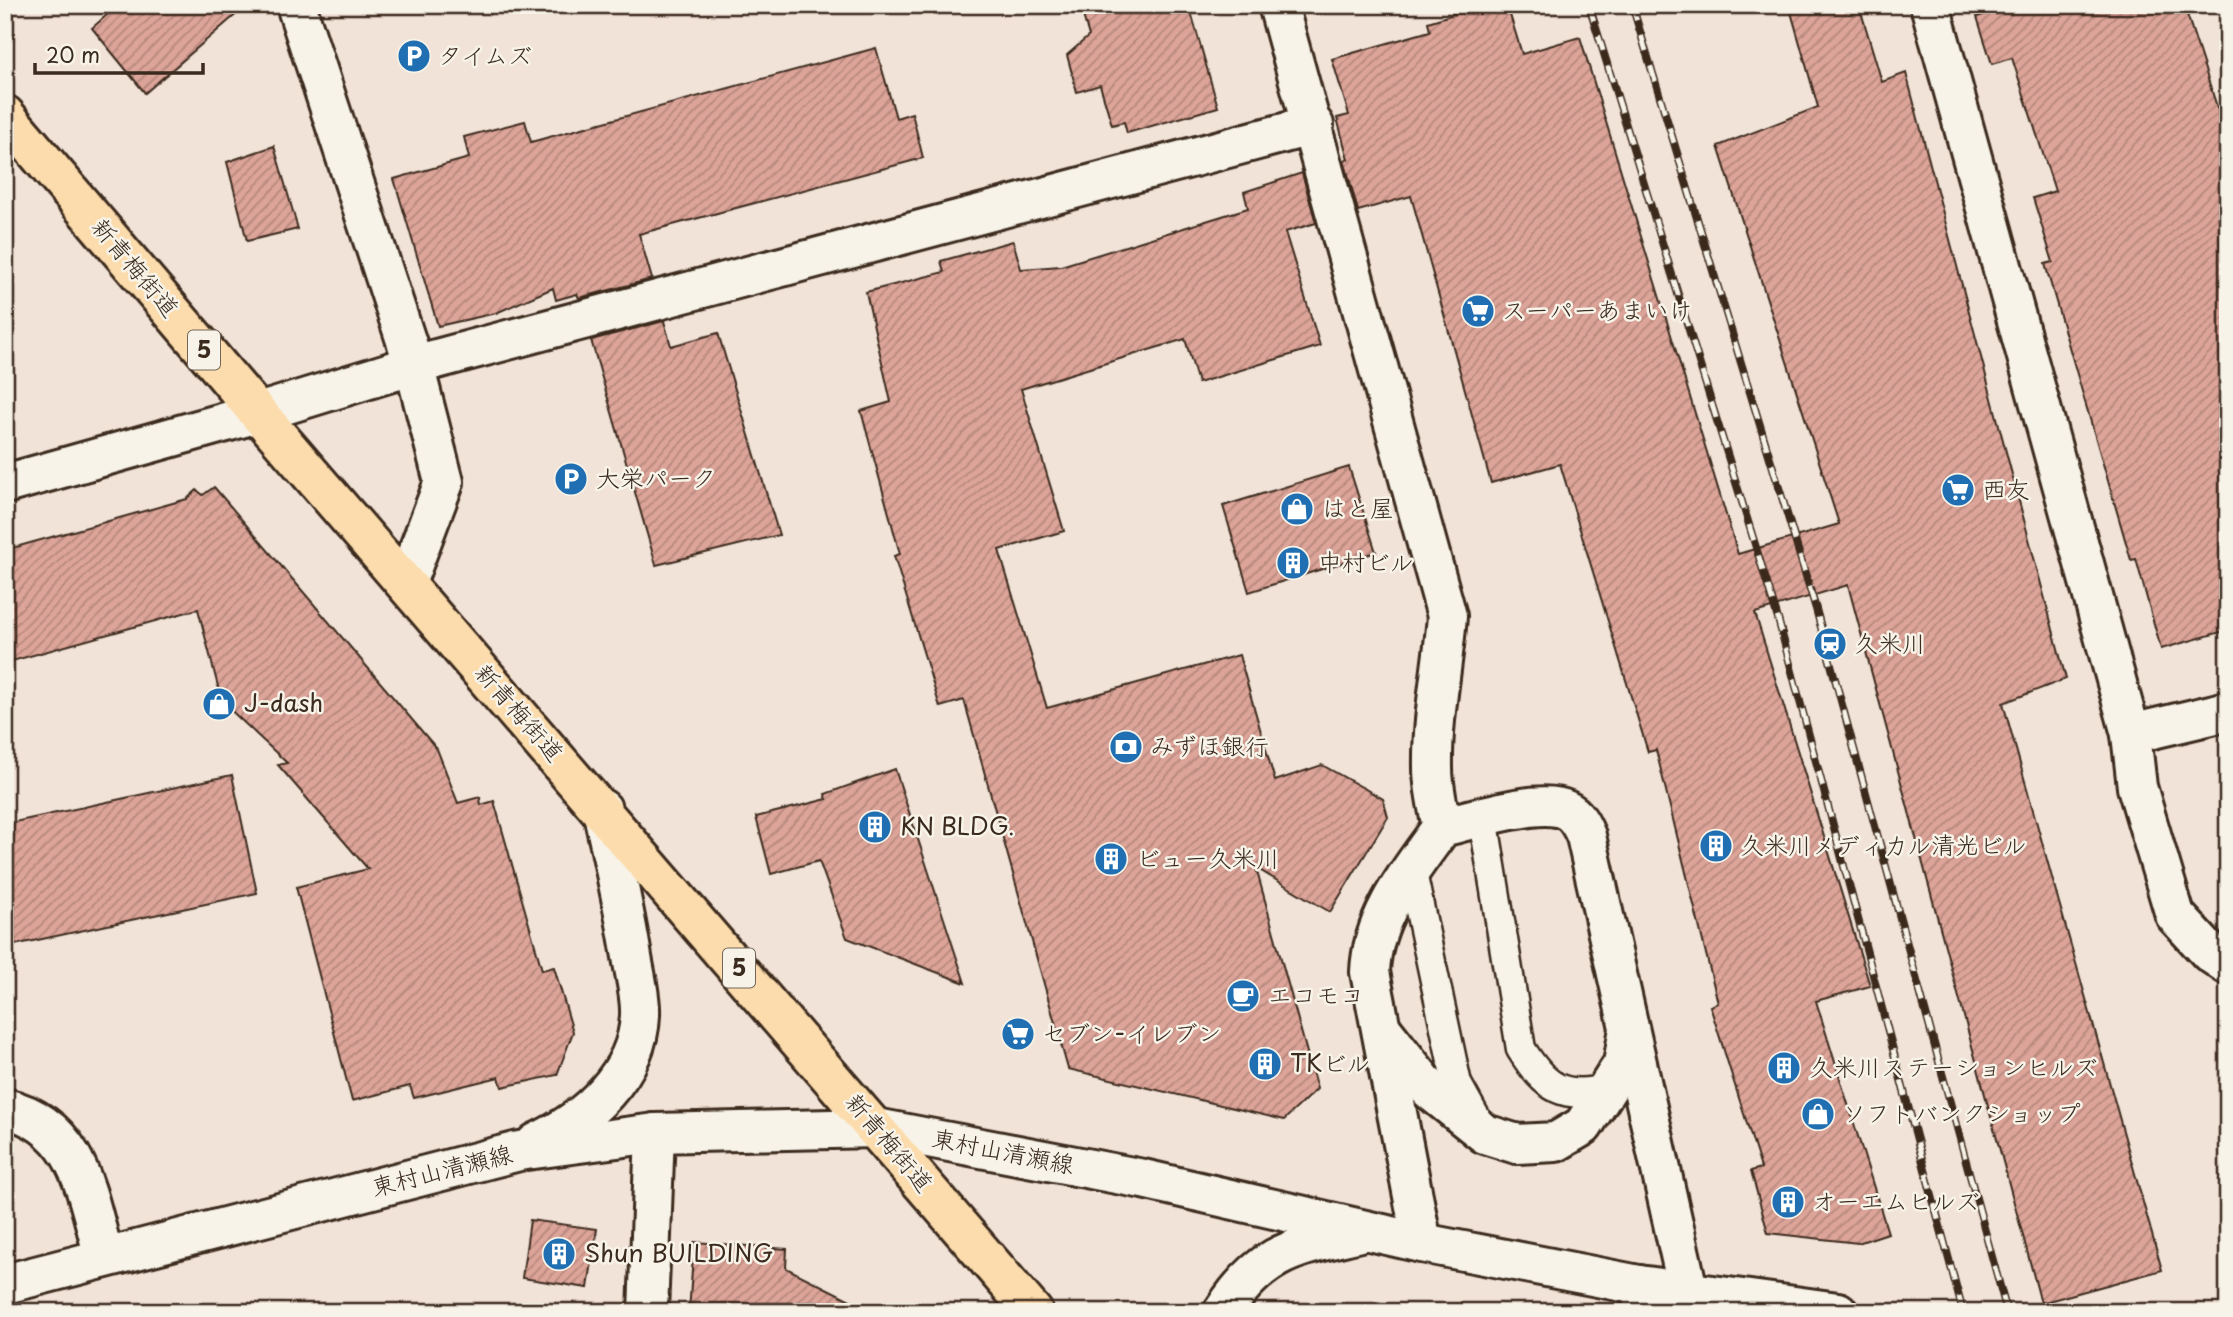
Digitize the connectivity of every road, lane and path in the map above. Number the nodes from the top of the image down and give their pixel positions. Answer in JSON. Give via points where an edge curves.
{"nodes":[{"id":1,"x":296,"y":5,"type":"edge"},
{"id":2,"x":1278,"y":5,"type":"edge"},
{"id":3,"x":1930,"y":5,"type":"edge"},
{"id":4,"x":5,"y":115,"type":"edge"},
{"id":5,"x":1314,"y":125,"type":"junction"},
{"id":6,"x":414,"y":365,"type":"junction"},
{"id":7,"x":257,"y":413,"type":"junction"},
{"id":8,"x":5,"y":484,"type":"edge"},
{"id":9,"x":406,"y":583,"type":"junction"},
{"id":10,"x":2228,"y":712,"type":"edge"},
{"id":11,"x":2131,"y":734,"type":"junction"},
{"id":12,"x":602,"y":809,"type":"junction"},
{"id":13,"x":1483,"y":817,"type":"junction"},
{"id":14,"x":1442,"y":827,"type":"junction"},
{"id":15,"x":1411,"y":868,"type":"junction"},
{"id":16,"x":2222,"y":955,"type":"edge"},
{"id":17,"x":1381,"y":1028,"type":"junction"},
{"id":18,"x":1628,"y":1032,"type":"junction"},
{"id":19,"x":1610,"y":1088,"type":"junction"},
{"id":20,"x":5,"y":1108,"type":"edge"},
{"id":21,"x":876,"y":1128,"type":"junction"},
{"id":22,"x":656,"y":1133,"type":"junction"},
{"id":23,"x":1485,"y":1134,"type":"junction"},
{"id":24,"x":519,"y":1151,"type":"junction"},
{"id":25,"x":1369,"y":1230,"type":"junction"},
{"id":26,"x":1422,"y":1243,"type":"junction"},
{"id":27,"x":104,"y":1257,"type":"junction"},
{"id":28,"x":5,"y":1284,"type":"edge"},
{"id":29,"x":1688,"y":1290,"type":"junction"},
{"id":30,"x":1643,"y":1298,"type":"edge"},
{"id":31,"x":648,"y":1312,"type":"edge"},
{"id":32,"x":1033,"y":1312,"type":"edge"},
{"id":33,"x":1223,"y":1312,"type":"edge"},
{"id":34,"x":1838,"y":1312,"type":"edge"}],
"edges":[{"from":1,"to":6,"type":"street"},
{"from":2,"to":5,"type":"street"},
{"from":3,"to":11,"type":"street"},
{"from":4,"to":7,"type":"main road","name":"新青梅街道","number":"5"},
{"from":5,"to":6,"type":"street"},
{"from":5,"to":14,"type":"street","via":[[1447,616],[1434,722],[1433,771]]},
{"from":6,"to":7,"type":"street"},
{"from":6,"to":9,"type":"street","via":[[444,482]]},
{"from":7,"to":8,"type":"street"},
{"from":7,"to":9,"type":"main road","name":"新青梅街道","number":"5"},
{"from":9,"to":12,"type":"main road","name":"新青梅街道","number":"5"},
{"from":10,"to":11,"type":"street"},
{"from":11,"to":16,"type":"street","via":[[2137,787],[2175,915]]},
{"from":12,"to":21,"type":"main road","name":"新青梅街道","number":"5"},
{"from":12,"to":24,"type":"street","via":[[637,990],[640,1016],[634,1046],[619,1077],[597,1103],[563,1130]]},
{"from":13,"to":14,"type":"street"},
{"from":13,"to":18,"type":"street","via":[[1542,806],[1566,810],[1580,822]]},
{"from":13,"to":19,"type":"lane","via":[[1521,1049],[1539,1077],[1560,1091],[1586,1094]]},
{"from":14,"to":15,"type":"street"},
{"from":15,"to":17,"type":"street","via":[[1377,927],[1371,949],[1370,972]]},
{"from":15,"to":23,"type":"lane","via":[[1457,1084]]},
{"from":17,"to":23,"type":"street","via":[[1430,1090]]},
{"from":17,"to":26,"type":"street"},
{"from":18,"to":19,"type":"street","via":[[1623,1064]]},
{"from":18,"to":29,"type":"street"},
{"from":19,"to":23,"type":"street","via":[[1583,1126],[1556,1142],[1517,1144]]},
{"from":20,"to":27,"type":"street","via":[[32,1118],[68,1147],[77,1162]]},
{"from":21,"to":22,"type":"street","name":"東村山清瀬線"},
{"from":21,"to":25,"type":"street","name":"東村山清瀬線","via":[[1143,1179]]},
{"from":21,"to":32,"type":"main road","name":"新青梅街道","number":"5"},
{"from":22,"to":24,"type":"street","name":"東村山清瀬線"},
{"from":22,"to":31,"type":"street"},
{"from":24,"to":27,"type":"street","name":"東村山清瀬線"},
{"from":25,"to":26,"type":"street","name":"東村山清瀬線"},
{"from":25,"to":33,"type":"street","via":[[1282,1252],[1245,1280]]},
{"from":26,"to":30,"type":"street","name":"東村山清瀬線"},
{"from":27,"to":28,"type":"street","name":"東村山清瀬線"},
{"from":29,"to":30,"type":"street","name":"東村山清瀬線"},
{"from":29,"to":34,"type":"street","name":"東村山清瀬線"}]}
